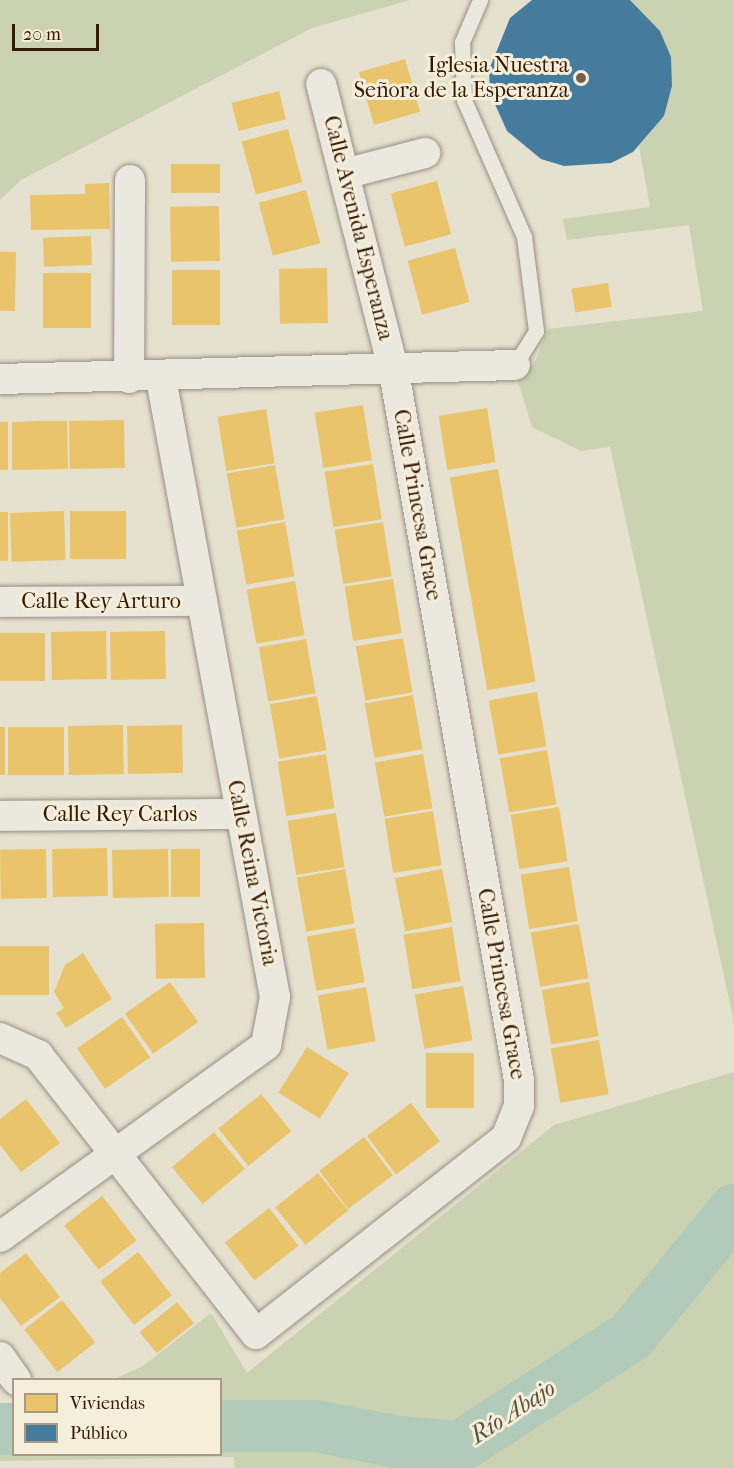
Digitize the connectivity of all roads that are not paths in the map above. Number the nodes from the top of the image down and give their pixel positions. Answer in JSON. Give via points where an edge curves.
{"nodes":[{"id":1,"x":480,"y":0,"type":"edge"},
{"id":2,"x":321,"y":84,"type":"dead end"},
{"id":3,"x":425,"y":153,"type":"dead end"},
{"id":4,"x":344,"y":174,"type":"junction"},
{"id":5,"x":130,"y":180,"type":"dead end"},
{"id":6,"x":515,"y":366,"type":"joint"},
{"id":7,"x":394,"y":372,"type":"junction"},
{"id":8,"x":129,"y":378,"type":"junction"},
{"id":9,"x":162,"y":378,"type":"junction"},
{"id":10,"x":0,"y":379,"type":"edge"},
{"id":11,"x":0,"y":602,"type":"edge"},
{"id":12,"x":202,"y":602,"type":"junction"},
{"id":13,"x":240,"y":814,"type":"junction"},
{"id":14,"x":0,"y":816,"type":"edge"},
{"id":15,"x":0,"y":1038,"type":"edge"},
{"id":16,"x":116,"y":1151,"type":"junction"},
{"id":17,"x":0,"y":1237,"type":"edge"},
{"id":18,"x":0,"y":1357,"type":"edge"},
{"id":19,"x":15,"y":1378,"type":"edge"}],
"edges":[{"from":1,"to":6,"type":"lane","via":[[462,42],[464,100],[524,237],[536,331]]},
{"from":2,"to":4,"type":"street","name":"Calle Avenida Esperanza"},
{"from":3,"to":4,"type":"street"},
{"from":4,"to":7,"type":"street","name":"Calle Avenida Esperanza"},
{"from":5,"to":8,"type":"street"},
{"from":6,"to":7,"type":"street"},
{"from":7,"to":9,"type":"street"},
{"from":7,"to":16,"type":"street","name":"Calle Princesa Grace","via":[[519,1080],[519,1106],[506,1138],[256,1334]]},
{"from":8,"to":9,"type":"street"},
{"from":8,"to":10,"type":"street"},
{"from":9,"to":12,"type":"street","name":"Calle Reina Victoria"},
{"from":11,"to":12,"type":"street","name":"Calle Rey Arturo"},
{"from":12,"to":13,"type":"street","name":"Calle Reina Victoria"},
{"from":13,"to":14,"type":"street","name":"Calle Rey Carlos"},
{"from":13,"to":16,"type":"street","name":"Calle Reina Victoria","via":[[275,997],[266,1045]]},
{"from":15,"to":16,"type":"street","name":"Calle Princesa Grace","via":[[38,1055]]},
{"from":16,"to":17,"type":"street","name":"Calle Reina Victoria"},
{"from":18,"to":19,"type":"street"}]}
